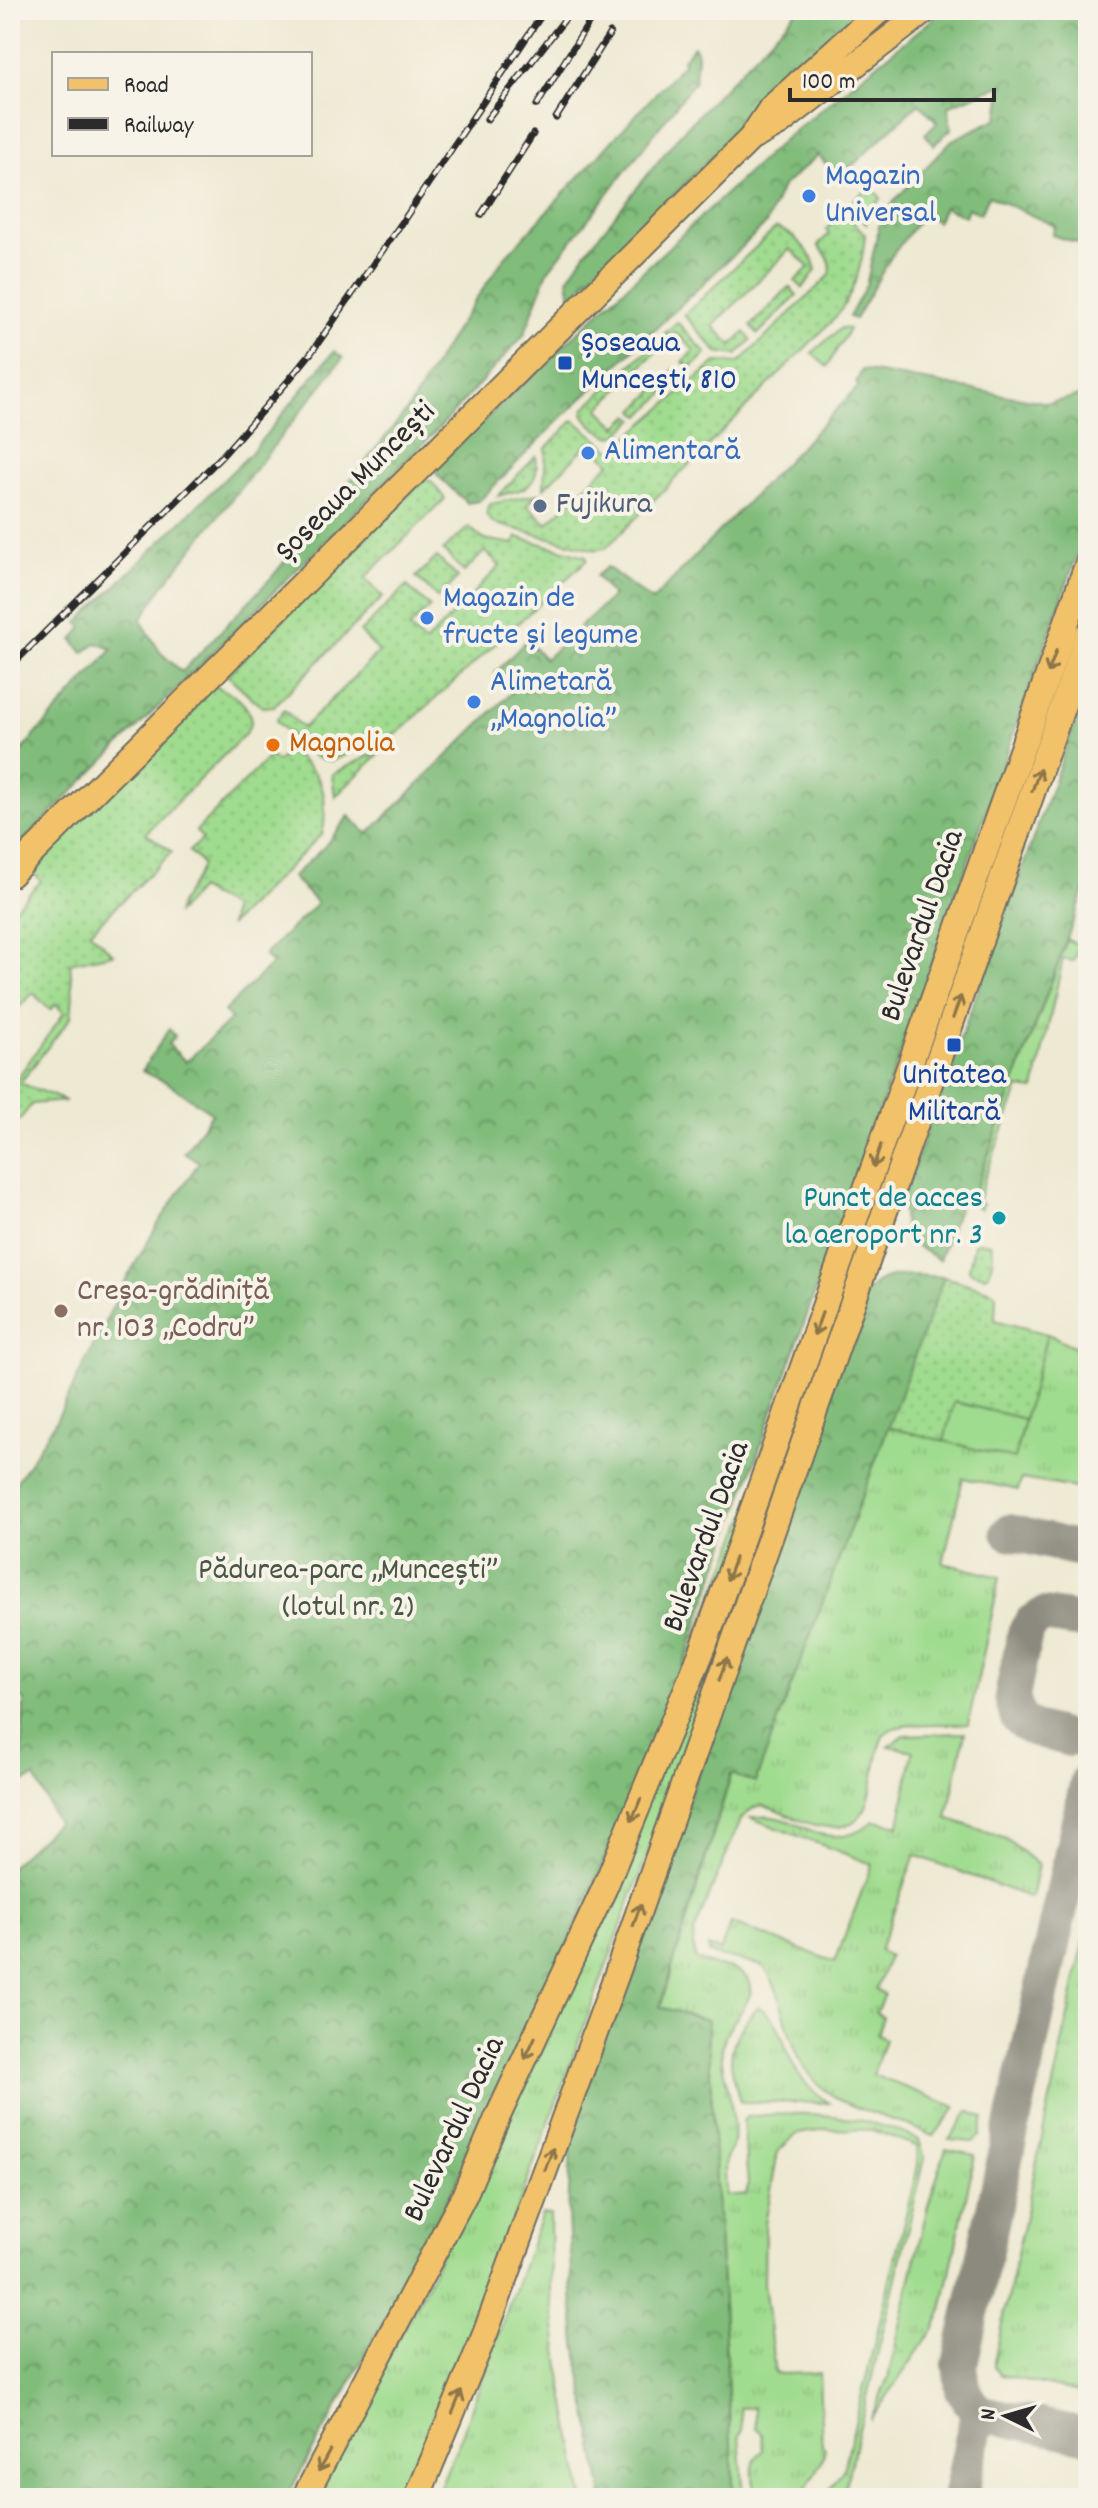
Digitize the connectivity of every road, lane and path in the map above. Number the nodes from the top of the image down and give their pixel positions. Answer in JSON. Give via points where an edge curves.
{"nodes":[{"id":1,"x":880,"y":10,"type":"edge"},
{"id":2,"x":926,"y":10,"type":"edge"},
{"id":3,"x":751,"y":138,"type":"junction"},
{"id":4,"x":1088,"y":562,"type":"edge"},
{"id":5,"x":1088,"y":634,"type":"edge"},
{"id":6,"x":10,"y":875,"type":"edge"},
{"id":7,"x":844,"y":1250,"type":"junction"},
{"id":8,"x":868,"y":1258,"type":"junction"},
{"id":9,"x":304,"y":2498,"type":"edge"},
{"id":10,"x":417,"y":2498,"type":"edge"}],
"edges":[{"from":1,"to":3,"type":"main road","name":"Șoseaua Muncești","via":[[771,108]]},
{"from":2,"to":3,"type":"main road","name":"Șoseaua Muncești","via":[[780,123]]},
{"from":3,"to":6,"type":"main road","name":"Șoseaua Muncești"},
{"from":4,"to":7,"type":"main road","name":"Bulevardul Dacia","one_way":true},
{"from":8,"to":5,"type":"main road","name":"Bulevardul Dacia","one_way":true},
{"from":7,"to":8,"type":"main road"},
{"from":7,"to":9,"type":"main road","name":"Bulevardul Dacia","one_way":true,"via":[[704,1646],[605,1887],[464,2196]]},
{"from":10,"to":8,"type":"main road","name":"Bulevardul Dacia","one_way":true,"via":[[485,2334],[571,2099]]}]}
